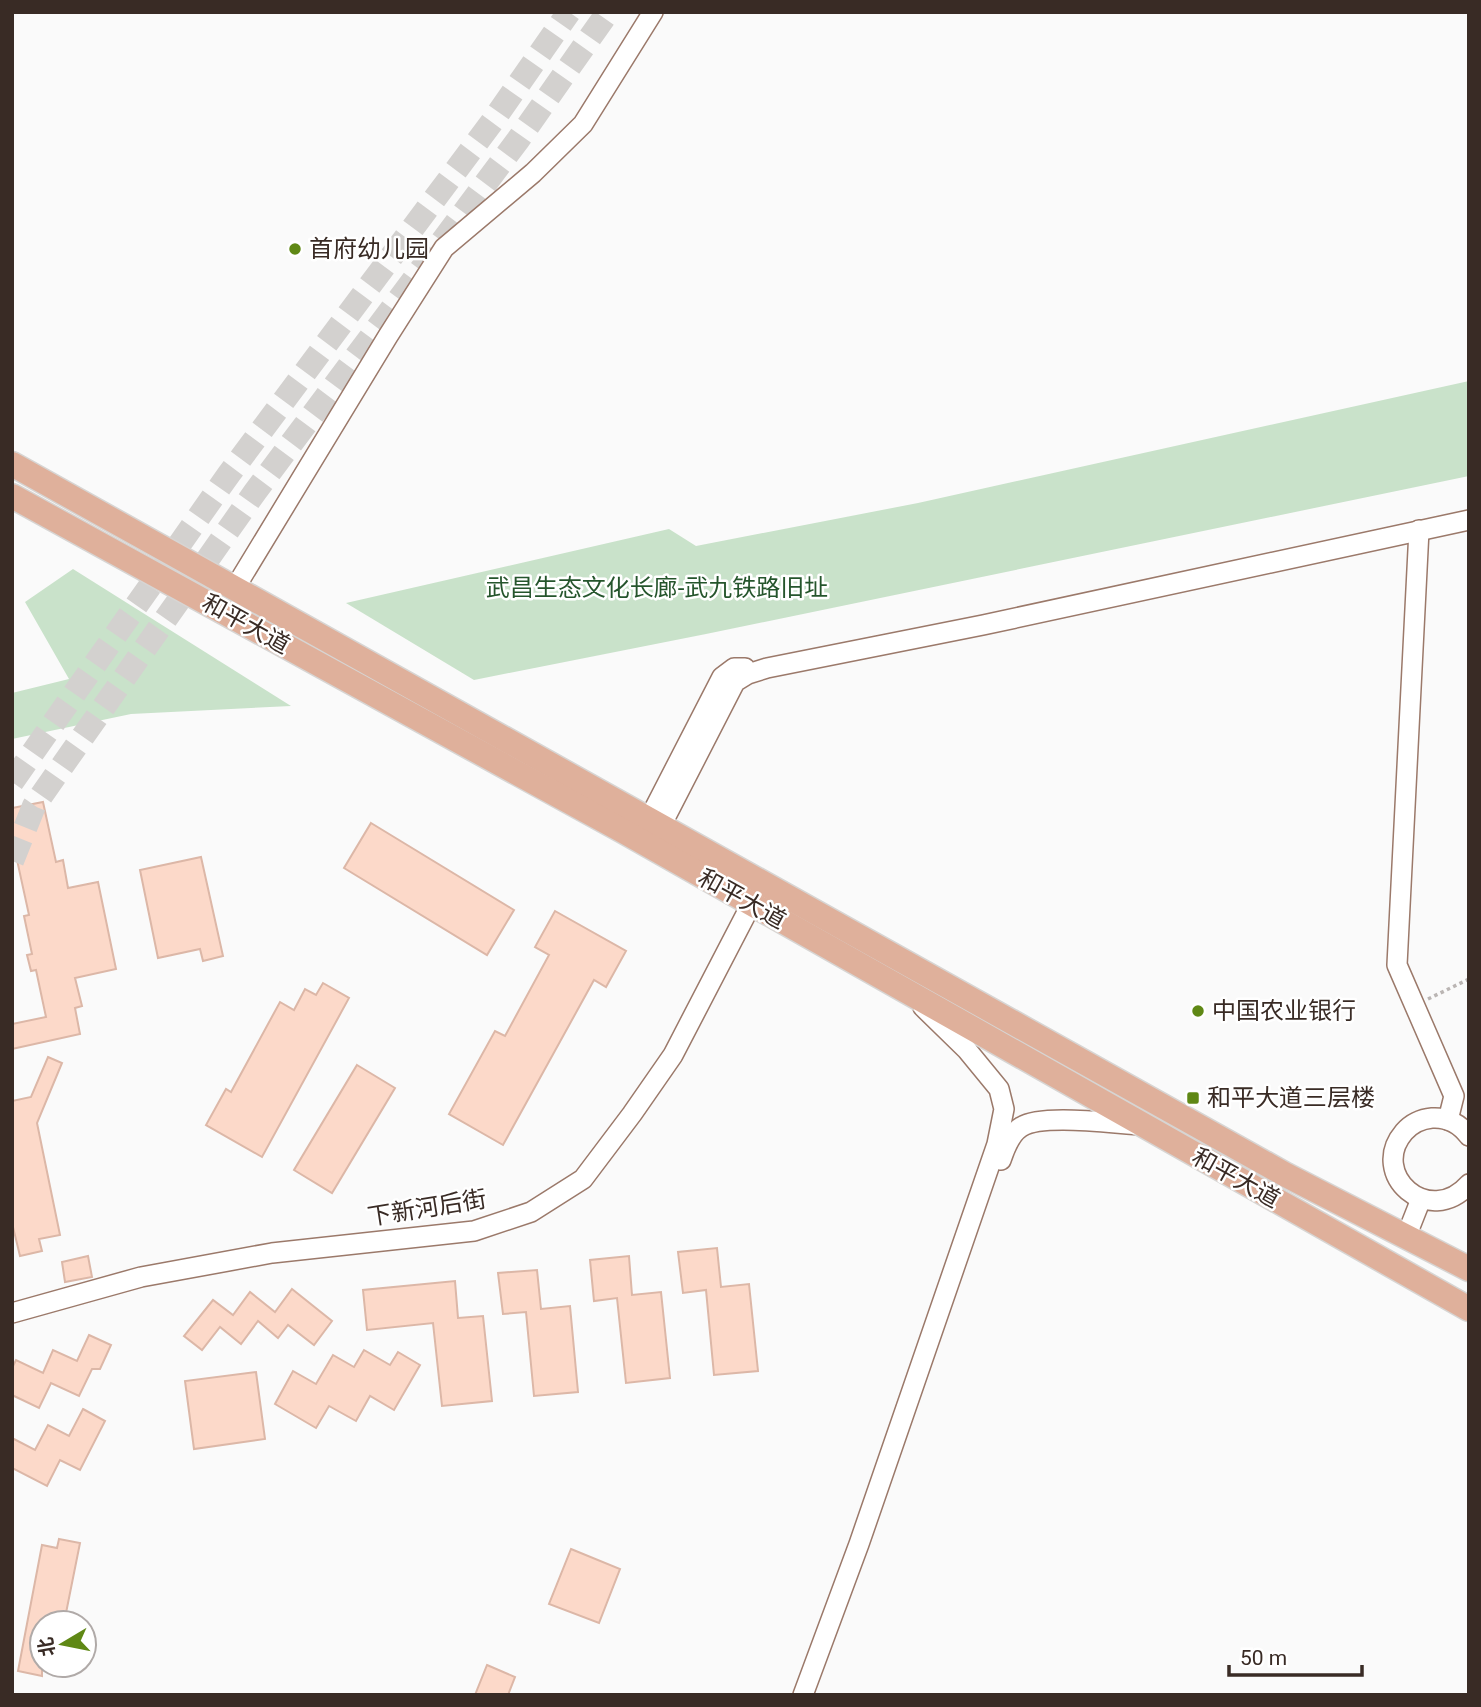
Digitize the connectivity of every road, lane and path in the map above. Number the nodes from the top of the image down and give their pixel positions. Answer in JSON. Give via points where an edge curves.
{"nodes":[{"id":1,"x":653,"y":12,"type":"edge"},
{"id":2,"x":12,"y":464,"type":"edge"},
{"id":3,"x":12,"y":496,"type":"edge"},
{"id":4,"x":1469,"y":520,"type":"edge"},
{"id":5,"x":1419,"y":530,"type":"junction"},
{"id":6,"x":235,"y":589,"type":"junction"},
{"id":7,"x":655,"y":823,"type":"junction"},
{"id":8,"x":757,"y":893,"type":"junction"},
{"id":9,"x":1469,"y":979,"type":"edge"},
{"id":10,"x":904,"y":990,"type":"junction"},
{"id":11,"x":1414,"y":1006,"type":"junction"},
{"id":12,"x":1448,"y":1120,"type":"junction"},
{"id":13,"x":1143,"y":1125,"type":"junction"},
{"id":14,"x":1469,"y":1136,"type":"edge"},
{"id":15,"x":1469,"y":1184,"type":"edge"},
{"id":16,"x":1417,"y":1197,"type":"junction"},
{"id":17,"x":1401,"y":1234,"type":"junction"},
{"id":18,"x":1469,"y":1269,"type":"edge"},
{"id":19,"x":1469,"y":1309,"type":"edge"},
{"id":20,"x":12,"y":1312,"type":"edge"},
{"id":21,"x":803,"y":1695,"type":"edge"},
{"id":22,"x":811,"y":1695,"type":"edge"}],
"edges":[{"from":1,"to":6,"type":"street","via":[[583,124],[444,248]]},
{"from":2,"to":6,"type":"main road","name":"和平大道"},
{"from":3,"to":8,"type":"main road","name":"和平大道"},
{"from":4,"to":5,"type":"street"},
{"from":5,"to":7,"type":"street","via":[[748,674],[735,682]]},
{"from":5,"to":11,"type":"street","via":[[1397,965]]},
{"from":6,"to":7,"type":"main road","name":"和平大道"},
{"from":7,"to":8,"type":"main road","name":"和平大道"},
{"from":8,"to":10,"type":"main road","name":"和平大道"},
{"from":8,"to":17,"type":"main road","name":"和平大道"},
{"from":8,"to":20,"type":"street","name":"下新河后街","via":[[673,1055],[632,1114],[583,1179],[531,1212],[474,1231],[272,1253],[141,1277]]},
{"from":9,"to":11,"type":"path"},
{"from":10,"to":13,"type":"main road","name":"和平大道"},
{"from":10,"to":21,"type":"street","via":[[967,1050],[999,1089],[1003,1108],[998,1144]]},
{"from":11,"to":12,"type":"street","via":[[1454,1096]]},
{"from":12,"to":14,"type":"street"},
{"from":12,"to":16,"type":"street","via":[[1416,1122],[1395,1146],[1398,1178]]},
{"from":13,"to":19,"type":"main road","name":"和平大道"},
{"from":13,"to":22,"type":"street","via":[[1034,1121],[1019,1127],[1006,1145]]},
{"from":15,"to":16,"type":"street","via":[[1443,1201]]},
{"from":16,"to":17,"type":"street"},
{"from":17,"to":18,"type":"main road","name":"和平大道"}]}
